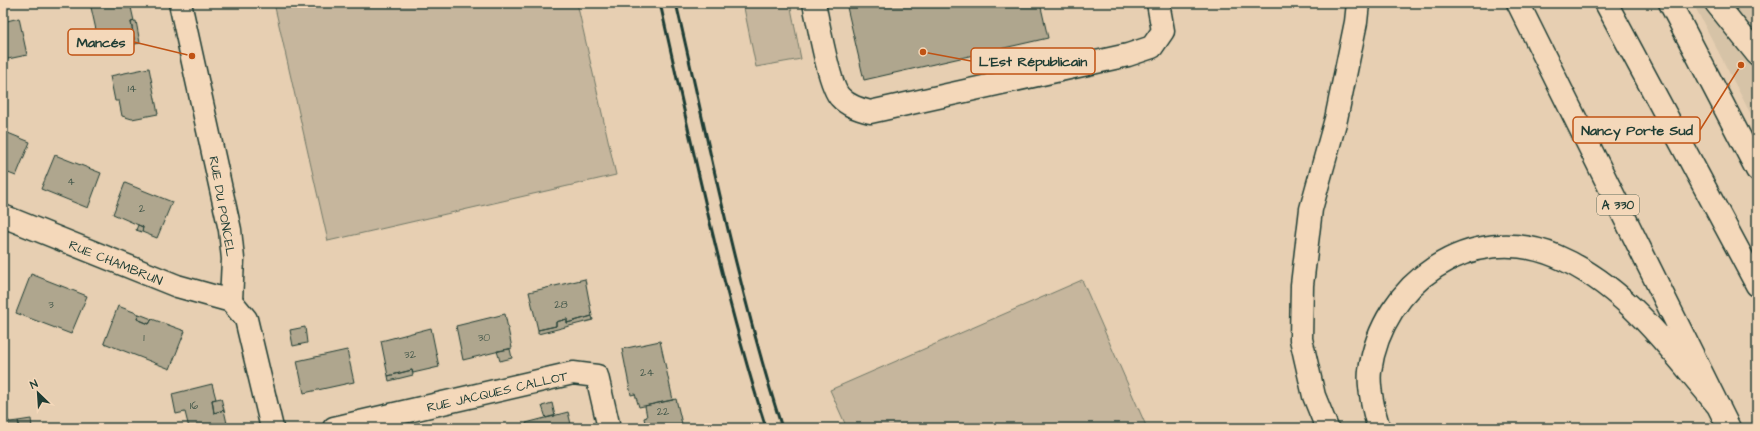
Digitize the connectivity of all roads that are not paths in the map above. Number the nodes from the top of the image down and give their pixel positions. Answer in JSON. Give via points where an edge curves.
{"nodes":[{"id":1,"x":180,"y":3,"type":"edge"},
{"id":2,"x":814,"y":3,"type":"edge"},
{"id":3,"x":1158,"y":3,"type":"edge"},
{"id":4,"x":1358,"y":3,"type":"edge"},
{"id":5,"x":1518,"y":3,"type":"edge"},
{"id":6,"x":1606,"y":3,"type":"edge"},
{"id":7,"x":1670,"y":3,"type":"edge"},
{"id":8,"x":1716,"y":3,"type":"edge"},
{"id":9,"x":1757,"y":54,"type":"edge"},
{"id":10,"x":1757,"y":170,"type":"edge"},
{"id":11,"x":3,"y":216,"type":"edge"},
{"id":12,"x":1757,"y":286,"type":"edge"},
{"id":13,"x":231,"y":301,"type":"junction"},
{"id":14,"x":1719,"y":407,"type":"junction"},
{"id":15,"x":395,"y":421,"type":"edge"},
{"id":16,"x":272,"y":428,"type":"edge"},
{"id":17,"x":334,"y":428,"type":"edge"},
{"id":18,"x":609,"y":428,"type":"edge"},
{"id":19,"x":1327,"y":428,"type":"edge"},
{"id":20,"x":1379,"y":428,"type":"edge"},
{"id":21,"x":1729,"y":428,"type":"edge"}],
"edges":[{"from":1,"to":13,"type":"main road","name":"RUE DU PONCEL","via":[[230,230],[233,259]]},
{"from":2,"to":3,"type":"main road","via":[[831,79],[839,97],[850,106],[870,112],[1128,55],[1152,47],[1164,31]]},
{"from":4,"to":19,"type":"main road","via":[[1336,118],[1311,209],[1302,285],[1301,340],[1314,396]]},
{"from":5,"to":14,"type":"main road","number":"A 330"},
{"from":6,"to":12,"type":"main road"},
{"from":7,"to":10,"type":"main road"},
{"from":8,"to":9,"type":"main road"},
{"from":11,"to":13,"type":"main road","name":"RUE CHAMBRUN","via":[[176,286]]},
{"from":13,"to":16,"type":"main road","via":[[246,319]]},
{"from":14,"to":20,"type":"main road","via":[[1642,316],[1608,286],[1557,256],[1533,248],[1498,245],[1468,251],[1438,264],[1409,288],[1390,313],[1376,344],[1369,373]]},
{"from":14,"to":21,"type":"main road","number":"A 330"},
{"from":15,"to":17,"type":"main road","name":"RUE JACQUES CALLOT"},
{"from":15,"to":18,"type":"main road","name":"RUE JACQUES CALLOT","via":[[573,373],[597,376]]}]}
